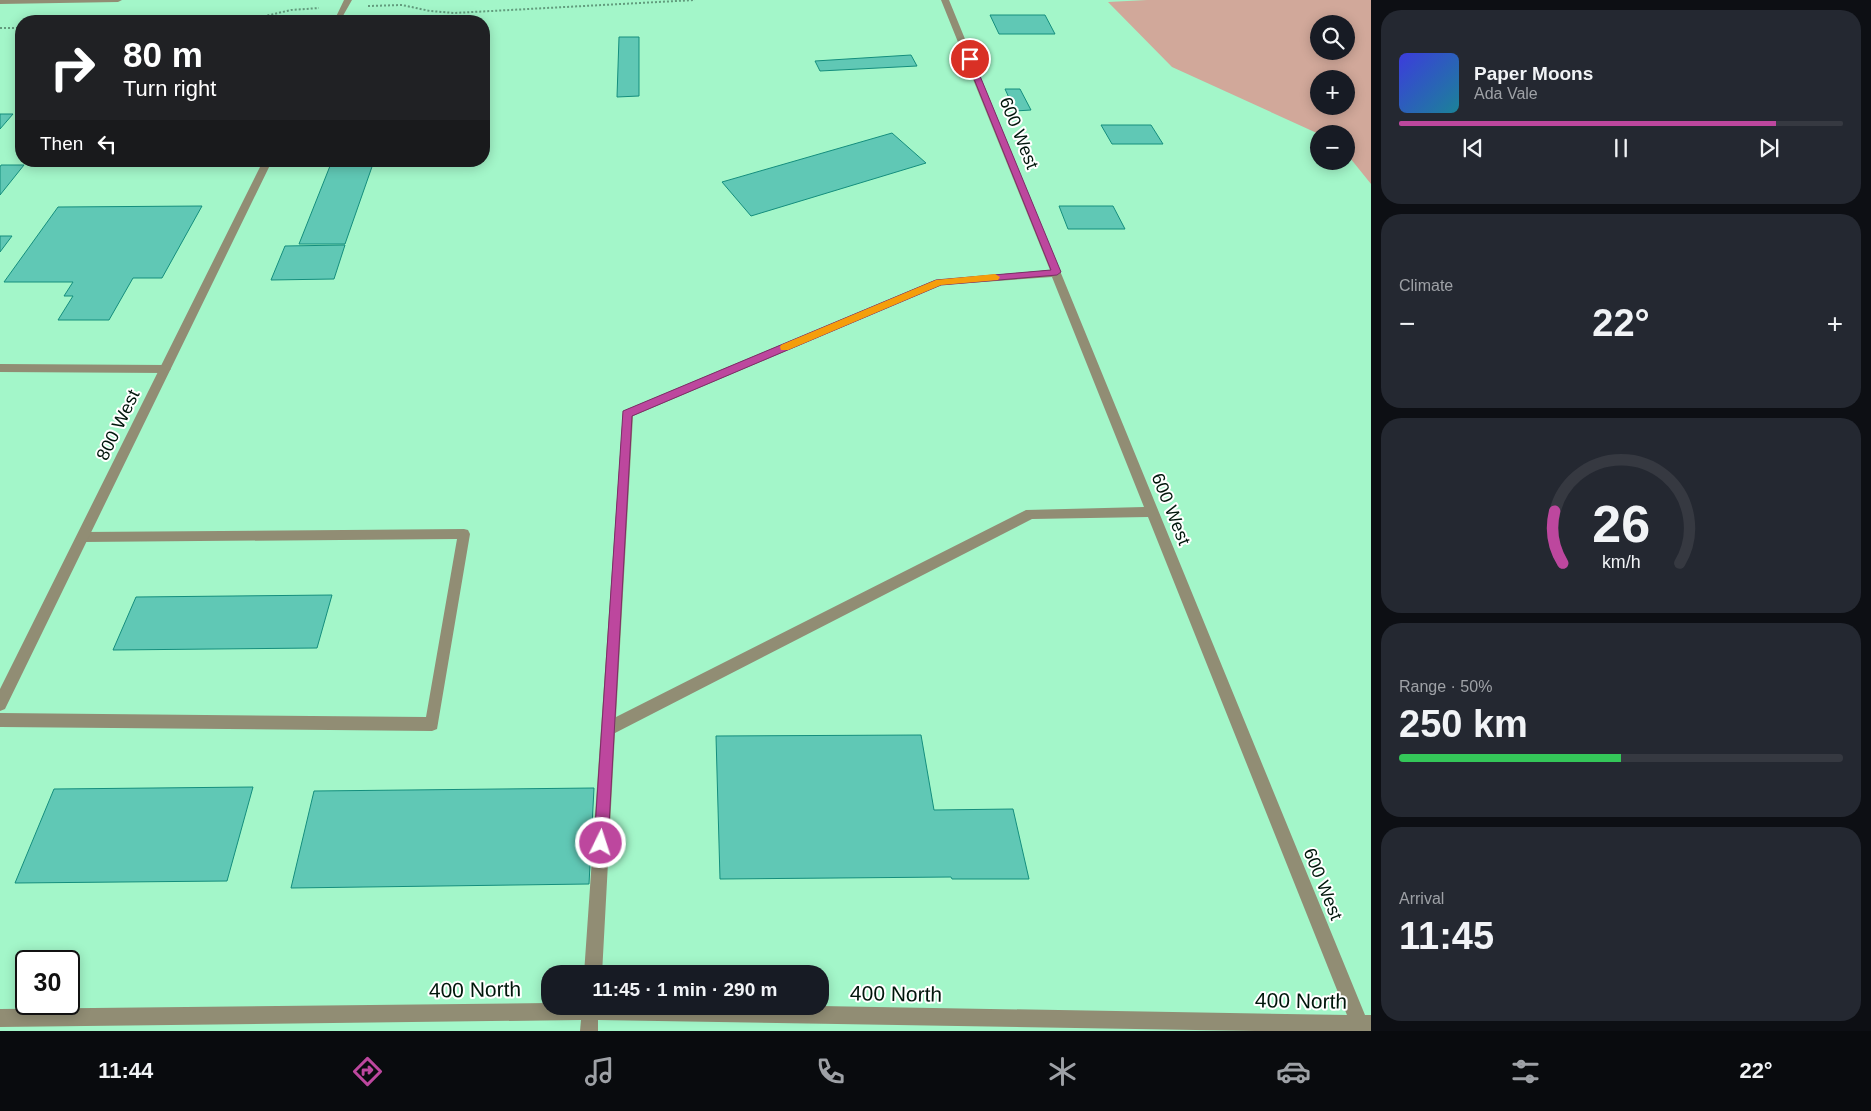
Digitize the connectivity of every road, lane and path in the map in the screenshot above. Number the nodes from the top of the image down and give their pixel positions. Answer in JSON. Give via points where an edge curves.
{"nodes":[{"id":1,"x":118,"y":0,"type":"edge"},
{"id":2,"x":348,"y":0,"type":"edge"},
{"id":3,"x":695,"y":0,"type":"edge"},
{"id":4,"x":945,"y":0,"type":"edge"},
{"id":5,"x":0,"y":2,"type":"edge"},
{"id":6,"x":374,"y":6,"type":"dead end"},
{"id":7,"x":309,"y":9,"type":"dead end"},
{"id":8,"x":269,"y":15,"type":"edge"},
{"id":9,"x":340,"y":15,"type":"edge"},
{"id":10,"x":0,"y":28,"type":"edge"},
{"id":11,"x":15,"y":28,"type":"edge"},
{"id":12,"x":265,"y":167,"type":"edge"},
{"id":13,"x":1057,"y":272,"type":"junction"},
{"id":14,"x":0,"y":368,"type":"edge"},
{"id":15,"x":166,"y":369,"type":"junction"},
{"id":16,"x":1153,"y":512,"type":"junction"},
{"id":17,"x":83,"y":537,"type":"junction"},
{"id":18,"x":0,"y":704,"type":"edge"},
{"id":19,"x":0,"y":720,"type":"edge"},
{"id":20,"x":609,"y":728,"type":"junction"},
{"id":21,"x":593,"y":965,"type":"edge"},
{"id":22,"x":541,"y":1010,"type":"edge"},
{"id":23,"x":829,"y":1014,"type":"edge"},
{"id":24,"x":590,"y":1015,"type":"edge"},
{"id":25,"x":0,"y":1018,"type":"edge"},
{"id":26,"x":1365,"y":1026,"type":"edge"},
{"id":27,"x":589,"y":1031,"type":"edge"}],
"edges":[{"from":1,"to":5,"type":"street"},
{"from":2,"to":9,"type":"street"},
{"from":3,"to":6,"type":"path","via":[[454,13],[409,6]]},
{"from":4,"to":13,"type":"street","name":"600 West"},
{"from":7,"to":8,"type":"path"},
{"from":10,"to":11,"type":"path"},
{"from":12,"to":15,"type":"street","name":"800 West"},
{"from":13,"to":16,"type":"street","name":"600 West"},
{"from":13,"to":20,"type":"street","via":[[939,282],[626,414]]},
{"from":14,"to":15,"type":"street"},
{"from":15,"to":17,"type":"street","name":"800 West"},
{"from":16,"to":20,"type":"street","via":[[1030,514]]},
{"from":16,"to":26,"type":"street","name":"600 West"},
{"from":17,"to":18,"type":"street","name":"800 West"},
{"from":17,"to":19,"type":"street","via":[[464,534],[432,724]]},
{"from":20,"to":21,"type":"street"},
{"from":22,"to":25,"type":"street","name":"400 North"},
{"from":23,"to":26,"type":"street","name":"400 North"},
{"from":24,"to":27,"type":"street"}]}
